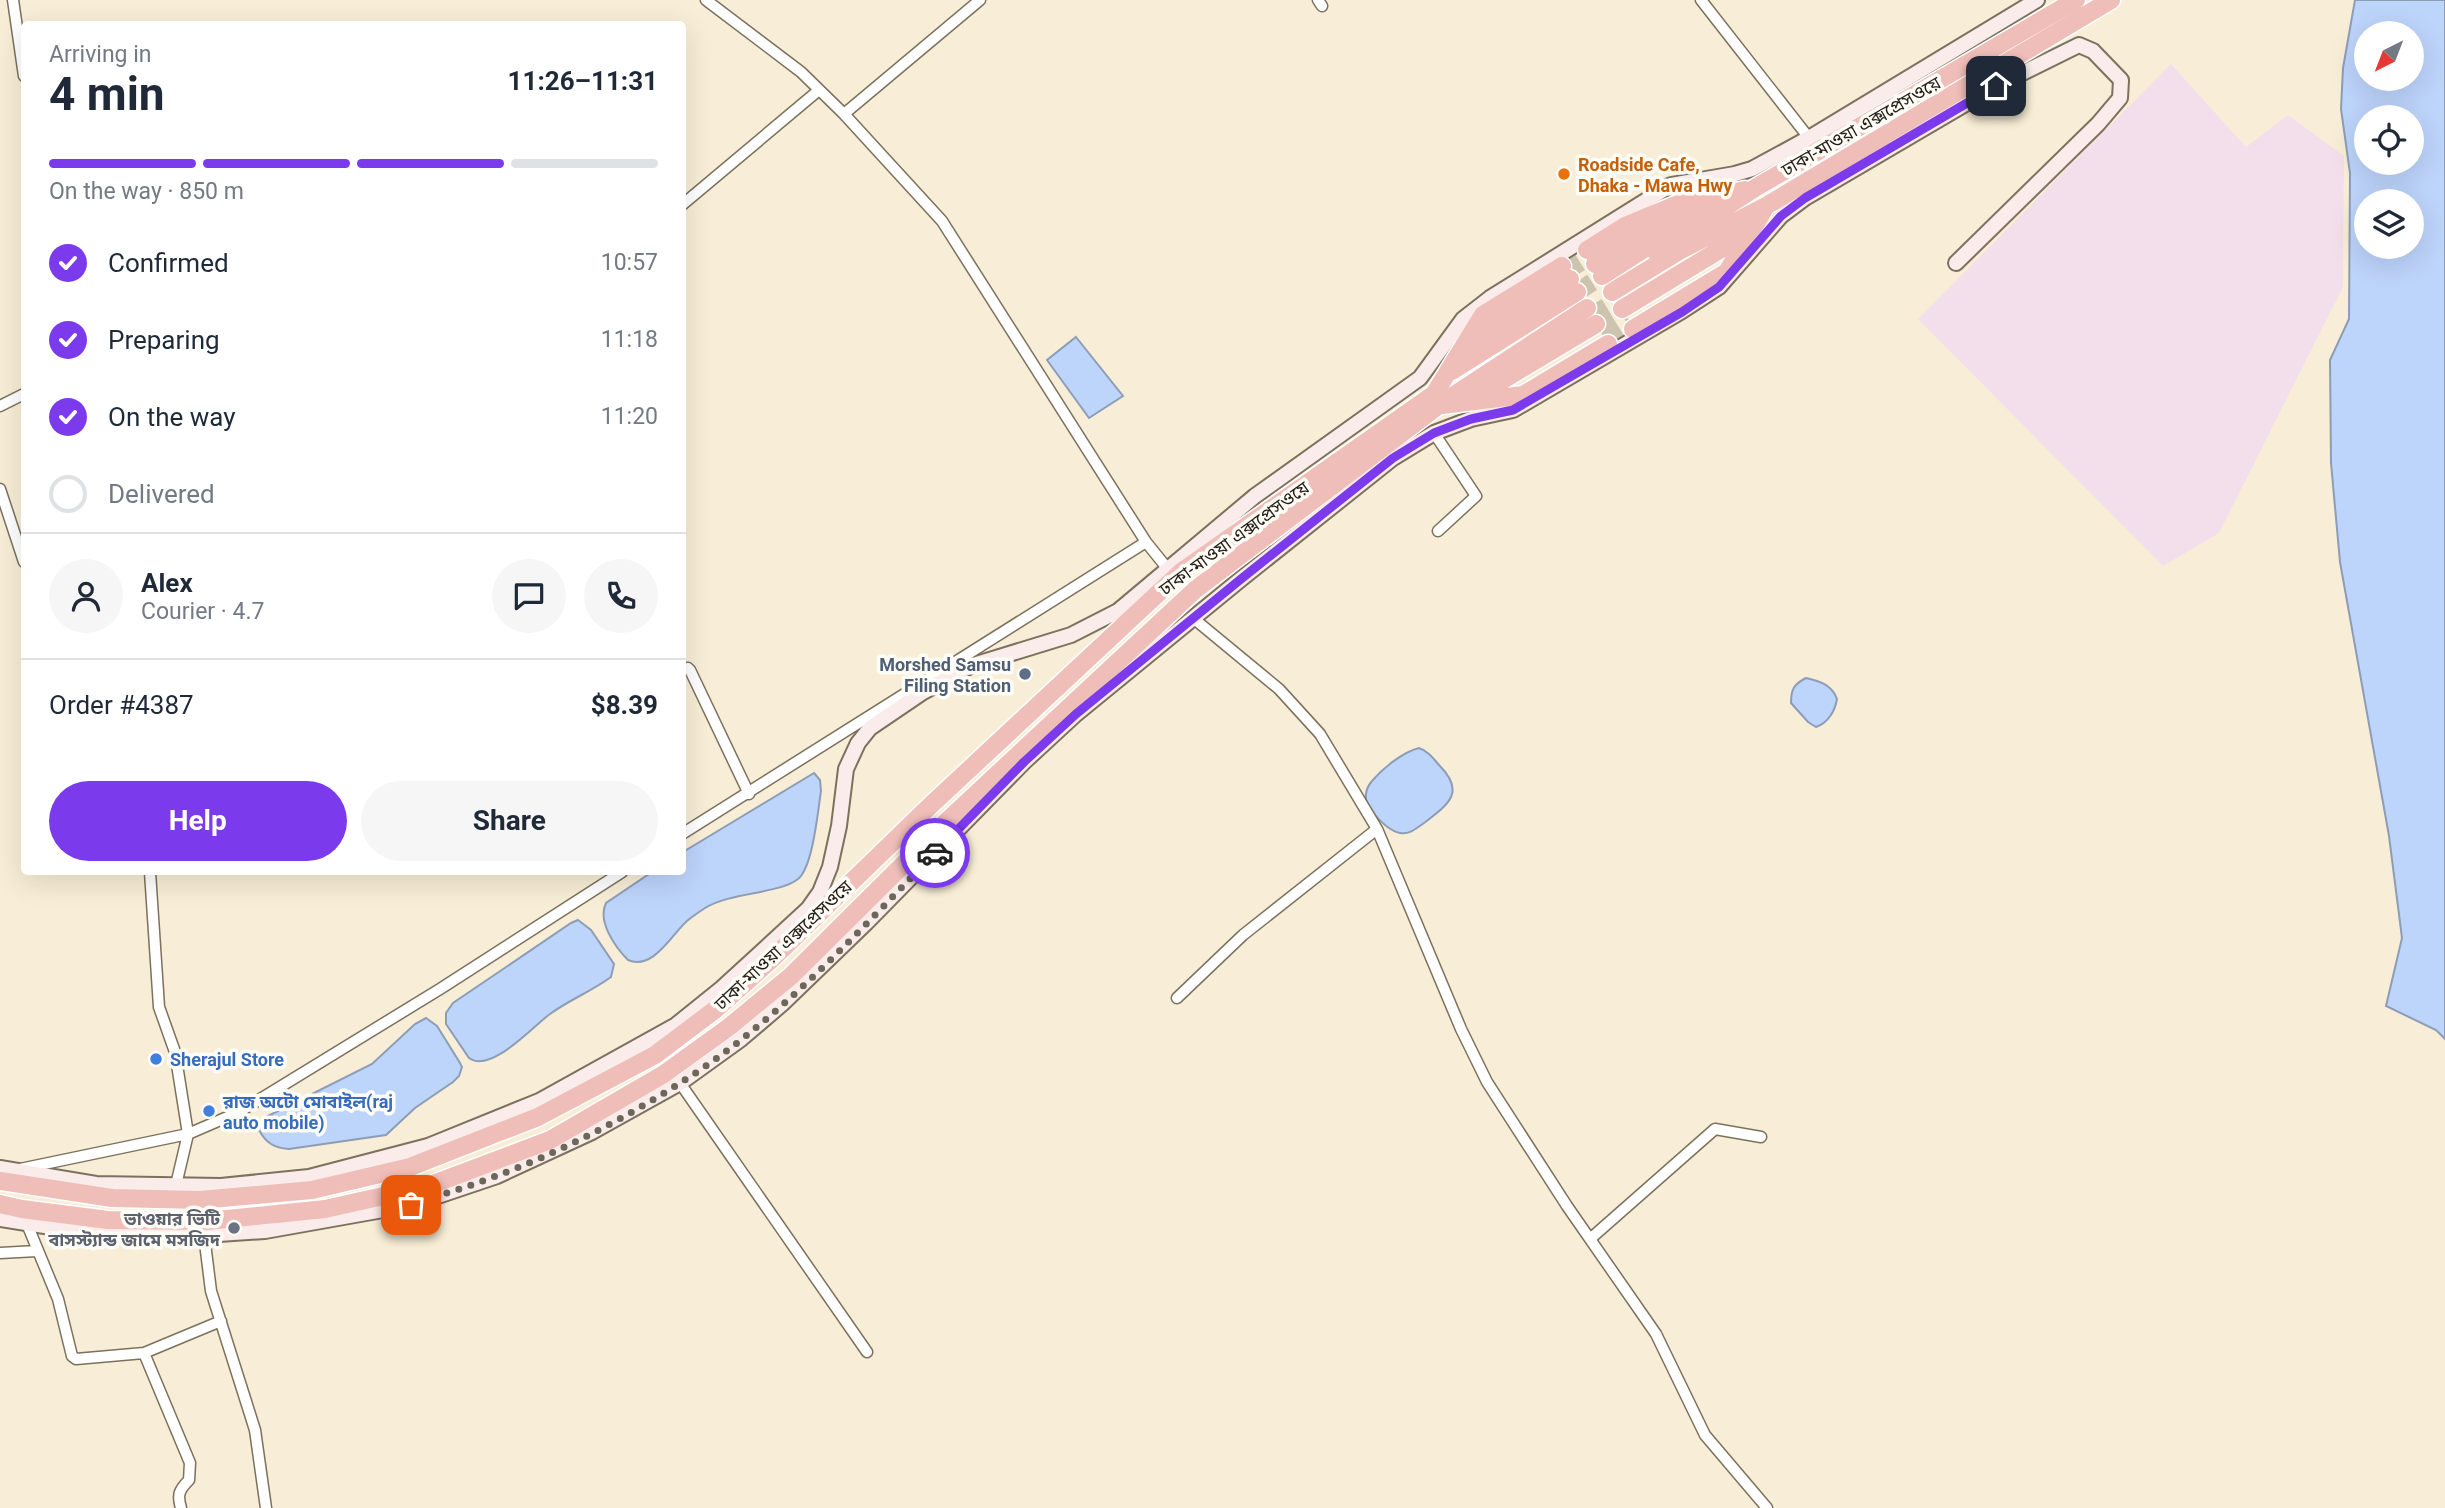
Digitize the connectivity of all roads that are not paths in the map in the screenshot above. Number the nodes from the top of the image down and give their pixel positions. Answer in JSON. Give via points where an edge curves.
{"nodes":[{"id":1,"x":13,"y":0,"type":"edge"},
{"id":2,"x":706,"y":0,"type":"edge"},
{"id":3,"x":980,"y":0,"type":"edge"},
{"id":4,"x":1701,"y":0,"type":"edge"},
{"id":5,"x":2038,"y":0,"type":"edge"},
{"id":6,"x":2076,"y":0,"type":"edge"},
{"id":7,"x":2111,"y":0,"type":"edge"},
{"id":8,"x":21,"y":55,"type":"edge"},
{"id":9,"x":820,"y":90,"type":"junction"},
{"id":10,"x":844,"y":114,"type":"junction"},
{"id":11,"x":1809,"y":138,"type":"junction"},
{"id":12,"x":1755,"y":188,"type":"junction"},
{"id":13,"x":1720,"y":195,"type":"junction"},
{"id":14,"x":686,"y":202,"type":"edge"},
{"id":15,"x":1752,"y":231,"type":"junction"},
{"id":16,"x":1956,"y":263,"type":"dead end"},
{"id":17,"x":1610,"y":289,"type":"junction"},
{"id":18,"x":1585,"y":305,"type":"junction"},
{"id":19,"x":1450,"y":367,"type":"junction"},
{"id":20,"x":21,"y":396,"type":"edge"},
{"id":21,"x":1448,"y":401,"type":"junction"},
{"id":22,"x":0,"y":406,"type":"edge"},
{"id":23,"x":1434,"y":433,"type":"junction"},
{"id":24,"x":0,"y":489,"type":"edge"},
{"id":25,"x":1438,"y":531,"type":"dead end"},
{"id":26,"x":1146,"y":542,"type":"junction"},
{"id":27,"x":21,"y":553,"type":"edge"},
{"id":28,"x":1167,"y":568,"type":"junction"},
{"id":29,"x":1193,"y":618,"type":"junction"},
{"id":30,"x":686,"y":668,"type":"edge"},
{"id":31,"x":749,"y":794,"type":"junction"},
{"id":32,"x":1377,"y":828,"type":"junction"},
{"id":33,"x":686,"y":832,"type":"edge"},
{"id":34,"x":150,"y":875,"type":"edge"},
{"id":35,"x":617,"y":875,"type":"edge"},
{"id":36,"x":1177,"y":998,"type":"dead end"},
{"id":37,"x":680,"y":1083,"type":"junction"},
{"id":38,"x":188,"y":1134,"type":"junction"},
{"id":39,"x":1761,"y":1137,"type":"dead end"},
{"id":40,"x":4,"y":1173,"type":"edge"},
{"id":41,"x":176,"y":1185,"type":"junction"},
{"id":42,"x":0,"y":1204,"type":"edge"},
{"id":43,"x":0,"y":1219,"type":"edge"},
{"id":44,"x":27,"y":1224,"type":"junction"},
{"id":45,"x":204,"y":1235,"type":"junction"},
{"id":46,"x":1590,"y":1239,"type":"junction"},
{"id":47,"x":37,"y":1251,"type":"junction"},
{"id":48,"x":0,"y":1253,"type":"edge"},
{"id":49,"x":221,"y":1321,"type":"junction"},
{"id":50,"x":867,"y":1352,"type":"dead end"},
{"id":51,"x":144,"y":1353,"type":"junction"},
{"id":52,"x":181,"y":1508,"type":"edge"},
{"id":53,"x":266,"y":1508,"type":"edge"},
{"id":54,"x":1767,"y":1508,"type":"edge"}],
"edges":[{"from":1,"to":8,"type":"street"},
{"from":2,"to":9,"type":"street"},
{"from":3,"to":10,"type":"street"},
{"from":4,"to":11,"type":"street"},
{"from":5,"to":11,"type":"street"},
{"from":6,"to":12,"type":"highway","name":"ঢাকা-মাওয়া এক্সপ্রেসওয়ে"},
{"from":7,"to":15,"type":"highway","name":"ঢাকা-মাওয়া এক্সপ্রেসওয়ে"},
{"from":9,"to":10,"type":"street"},
{"from":9,"to":14,"type":"street"},
{"from":10,"to":26,"type":"street","via":[[942,221]]},
{"from":11,"to":28,"type":"street","via":[[1752,169],[1671,185],[1490,298],[1463,319],[1420,378],[1255,496]]},
{"from":12,"to":13,"type":"highway","name":"ঢাকা-মাওয়া এক্সপ্রেসওয়ে"},
{"from":12,"to":17,"type":"highway","name":"ঢাকা-মাওয়া এক্সপ্রেসওয়ে"},
{"from":13,"to":17,"type":"highway","name":"ঢাকা-মাওয়া এক্সপ্রেসওয়ে"},
{"from":13,"to":17,"type":"highway","name":"ঢাকা-মাওয়া এক্সপ্রেসওয়ে"},
{"from":13,"to":17,"type":"highway","name":"ঢাকা-মাওয়া এক্সপ্রেসওয়ে","via":[[1683,202],[1625,226]]},
{"from":15,"to":17,"type":"highway","name":"ঢাকা-মাওয়া এক্সপ্রেসওয়ে"},
{"from":15,"to":17,"type":"highway","name":"ঢাকা-মাওয়া এক্সপ্রেসওয়ে"},
{"from":15,"to":17,"type":"highway","name":"ঢাকা-মাওয়া এক্সপ্রেসওয়ে","via":[[1679,251]]},
{"from":16,"to":23,"type":"street","via":[[2120,98],[2121,80],[2092,51],[2079,45],[1996,86],[1805,198],[1781,216],[1719,287],[1553,389],[1513,410]]},
{"from":18,"to":19,"type":"highway","name":"ঢাকা-মাওয়া এক্সপ্রেসওয়ে"},
{"from":18,"to":19,"type":"highway","name":"ঢাকা-মাওয়া এক্সপ্রেসওয়ে","via":[[1471,335]]},
{"from":18,"to":21,"type":"highway","name":"ঢাকা-মাওয়া এক্সপ্রেসওয়ে"},
{"from":18,"to":21,"type":"highway","name":"ঢাকা-মাওয়া এক্সপ্রেসওয়ে"},
{"from":18,"to":21,"type":"highway","name":"ঢাকা-মাওয়া এক্সপ্রেসওয়ে","via":[[1497,398]]},
{"from":19,"to":21,"type":"highway","name":"ঢাকা-মাওয়া এক্সপ্রেসওয়ে"},
{"from":20,"to":22,"type":"street"},
{"from":21,"to":40,"type":"highway","name":"ঢাকা-মাওয়া এক্সপ্রেসওয়ে","via":[[1181,572],[773,958],[655,1055],[538,1117],[410,1167],[312,1190],[200,1200],[112,1198]]},
{"from":21,"to":42,"type":"highway","name":"ঢাকা-মাওয়া এক্সপ্রেসওয়ে","via":[[1196,589],[948,820],[791,976],[664,1074],[550,1140],[428,1186],[325,1209],[207,1221],[108,1220]]},
{"from":23,"to":25,"type":"street","via":[[1476,496]]},
{"from":23,"to":29,"type":"street","via":[[1393,458]]},
{"from":24,"to":27,"type":"street"},
{"from":26,"to":28,"type":"street"},
{"from":26,"to":31,"type":"street"},
{"from":28,"to":41,"type":"street","via":[[1144,591],[1098,623],[970,666],[923,691],[870,728],[846,769],[832,857],[820,892],[808,909],[676,1025],[539,1101],[428,1146],[309,1177],[221,1186]]},
{"from":29,"to":32,"type":"street","via":[[1279,688],[1320,734]]},
{"from":29,"to":37,"type":"street","via":[[1024,762],[782,1004]]},
{"from":30,"to":31,"type":"street","via":[[691,670]]},
{"from":31,"to":33,"type":"street"},
{"from":32,"to":36,"type":"street","via":[[1243,935]]},
{"from":32,"to":46,"type":"street","via":[[1487,1082]]},
{"from":34,"to":38,"type":"street","via":[[159,1007],[174,1052]]},
{"from":35,"to":38,"type":"street","via":[[239,1112]]},
{"from":37,"to":45,"type":"street","via":[[593,1132],[497,1176],[411,1205],[265,1231]]},
{"from":37,"to":50,"type":"street"},
{"from":38,"to":40,"type":"street"},
{"from":38,"to":41,"type":"street"},
{"from":39,"to":46,"type":"street","via":[[1715,1129]]},
{"from":40,"to":41,"type":"street","via":[[96,1184]]},
{"from":43,"to":44,"type":"street"},
{"from":44,"to":45,"type":"street"},
{"from":44,"to":47,"type":"street"},
{"from":45,"to":49,"type":"street","via":[[211,1291]]},
{"from":46,"to":54,"type":"street","via":[[1656,1334],[1705,1435]]},
{"from":47,"to":48,"type":"street"},
{"from":47,"to":51,"type":"street","via":[[58,1299],[74,1358]]},
{"from":49,"to":51,"type":"street"},
{"from":49,"to":53,"type":"street","via":[[255,1430]]},
{"from":51,"to":52,"type":"street","via":[[190,1463],[189,1480],[178,1496]]}]}
